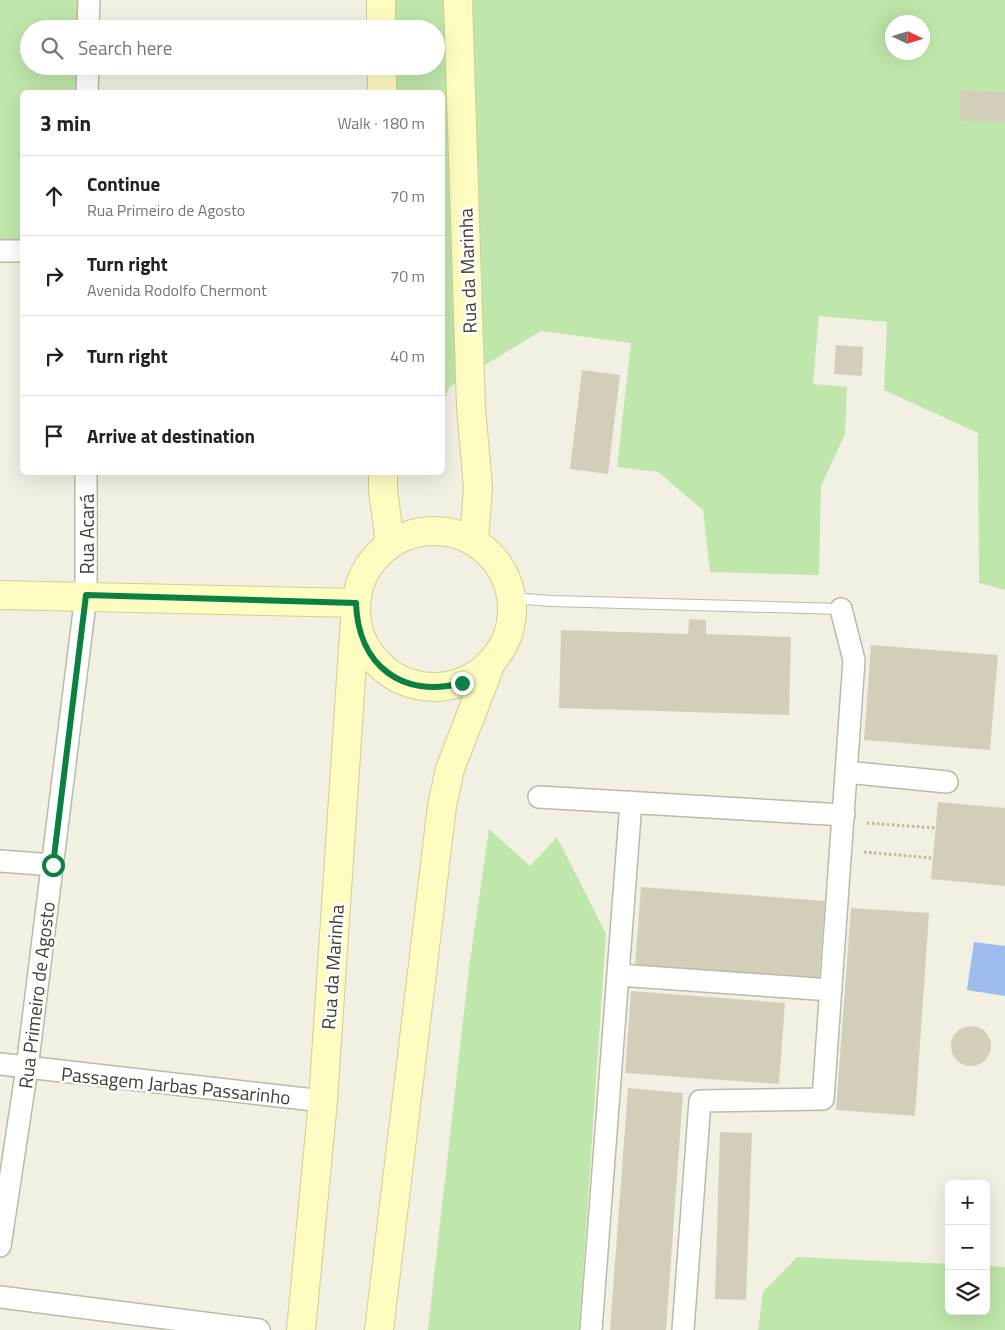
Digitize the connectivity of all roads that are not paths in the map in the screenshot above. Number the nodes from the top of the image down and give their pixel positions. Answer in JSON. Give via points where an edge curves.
{"nodes":[{"id":1,"x":89,"y":0,"type":"edge"},
{"id":2,"x":381,"y":0,"type":"edge"},
{"id":3,"x":458,"y":0,"type":"edge"},
{"id":4,"x":88,"y":20,"type":"edge"},
{"id":5,"x":381,"y":20,"type":"edge"},
{"id":6,"x":88,"y":75,"type":"edge"},
{"id":7,"x":382,"y":75,"type":"edge"},
{"id":8,"x":87,"y":90,"type":"edge"},
{"id":9,"x":382,"y":90,"type":"edge"},
{"id":10,"x":0,"y":251,"type":"edge"},
{"id":11,"x":20,"y":251,"type":"edge"},
{"id":12,"x":86,"y":475,"type":"edge"},
{"id":13,"x":383,"y":475,"type":"edge"},
{"id":14,"x":474,"y":541,"type":"junction"},
{"id":15,"x":390,"y":544,"type":"junction"},
{"id":16,"x":0,"y":595,"type":"edge"},
{"id":17,"x":86,"y":595,"type":"junction"},
{"id":18,"x":512,"y":598,"type":"junction"},
{"id":19,"x":356,"y":603,"type":"junction"},
{"id":20,"x":841,"y":608,"type":"joint"},
{"id":21,"x":491,"y":663,"type":"junction"},
{"id":22,"x":846,"y":772,"type":"junction"},
{"id":23,"x":947,"y":782,"type":"dead end"},
{"id":24,"x":539,"y":797,"type":"dead end"},
{"id":25,"x":631,"y":802,"type":"junction"},
{"id":26,"x":844,"y":818,"type":"junction"},
{"id":27,"x":0,"y":861,"type":"edge"},
{"id":28,"x":53,"y":865,"type":"junction"},
{"id":29,"x":618,"y":975,"type":"junction"},
{"id":30,"x":831,"y":990,"type":"junction"},
{"id":31,"x":0,"y":1064,"type":"edge"},
{"id":32,"x":27,"y":1068,"type":"junction"},
{"id":33,"x":323,"y":1101,"type":"junction"},
{"id":34,"x":0,"y":1246,"type":"edge"},
{"id":35,"x":0,"y":1297,"type":"edge"},
{"id":36,"x":259,"y":1330,"type":"edge"},
{"id":37,"x":301,"y":1330,"type":"edge"},
{"id":38,"x":379,"y":1330,"type":"edge"},
{"id":39,"x":592,"y":1330,"type":"edge"},
{"id":40,"x":683,"y":1330,"type":"edge"}],
"edges":[{"from":1,"to":4,"type":"street"},
{"from":2,"to":5,"type":"main road"},
{"from":3,"to":14,"type":"main road","name":"Rua da Marinha","via":[[471,408],[478,486]]},
{"from":6,"to":8,"type":"street"},
{"from":7,"to":9,"type":"main road"},
{"from":10,"to":11,"type":"street"},
{"from":12,"to":17,"type":"street","name":"Rua Acará"},
{"from":13,"to":15,"type":"main road"},
{"from":14,"to":15,"type":"main road","via":[[449,532],[423,531]]},
{"from":14,"to":18,"type":"main road","via":[[499,565]]},
{"from":15,"to":19,"type":"main road","via":[[366,570]]},
{"from":16,"to":17,"type":"main road"},
{"from":17,"to":19,"type":"main road"},
{"from":17,"to":28,"type":"street","name":"Rua Primeiro de Agosto"},
{"from":18,"to":20,"type":"lane"},
{"from":18,"to":21,"type":"main road","via":[[509,633]]},
{"from":19,"to":21,"type":"main road","via":[[359,629],[369,653],[380,667],[410,685],[446,688],[462,683]]},
{"from":19,"to":33,"type":"main road","name":"Rua da Marinha"},
{"from":20,"to":22,"type":"street","via":[[854,660]]},
{"from":21,"to":38,"type":"main road","via":[[450,769],[442,806]]},
{"from":22,"to":23,"type":"street"},
{"from":22,"to":26,"type":"street"},
{"from":24,"to":25,"type":"street"},
{"from":25,"to":26,"type":"street"},
{"from":25,"to":29,"type":"street"},
{"from":26,"to":30,"type":"street"},
{"from":27,"to":28,"type":"street"},
{"from":28,"to":32,"type":"street","name":"Rua Primeiro de Agosto"},
{"from":29,"to":30,"type":"street"},
{"from":29,"to":39,"type":"street"},
{"from":30,"to":40,"type":"street","via":[[823,1099],[700,1101]]},
{"from":31,"to":32,"type":"street","name":"Passagem Jarbas Passarinho"},
{"from":32,"to":33,"type":"street","name":"Passagem Jarbas Passarinho"},
{"from":32,"to":34,"type":"street","name":"Rua Primeiro de Agosto"},
{"from":33,"to":37,"type":"main road","name":"Rua da Marinha"},
{"from":35,"to":36,"type":"street"}]}
